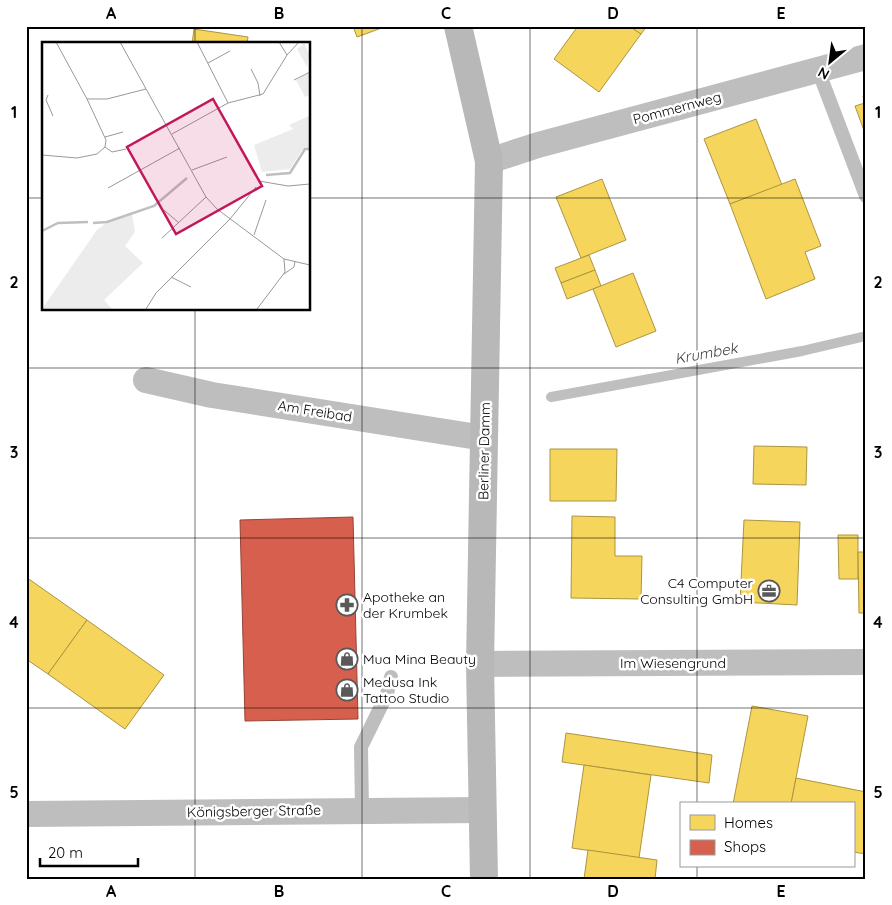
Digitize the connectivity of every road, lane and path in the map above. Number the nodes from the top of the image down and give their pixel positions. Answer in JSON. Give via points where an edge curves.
{"nodes":[{"id":1,"x":458,"y":26,"type":"edge"},
{"id":2,"x":866,"y":57,"type":"edge"},
{"id":3,"x":818,"y":70,"type":"junction"},
{"id":4,"x":489,"y":161,"type":"junction"},
{"id":5,"x":866,"y":196,"type":"edge"},
{"id":6,"x":146,"y":380,"type":"dead end"},
{"id":7,"x":484,"y":429,"type":"junction"},
{"id":8,"x":866,"y":662,"type":"edge"},
{"id":9,"x":480,"y":664,"type":"junction"},
{"id":10,"x":391,"y":677,"type":"dead end"},
{"id":11,"x":362,"y":810,"type":"junction"},
{"id":12,"x":482,"y":810,"type":"junction"},
{"id":13,"x":26,"y":814,"type":"edge"},
{"id":14,"x":484,"y":879,"type":"edge"}],
"edges":[{"from":1,"to":4,"type":"main road","name":"Berliner Damm"},
{"from":2,"to":3,"type":"street","name":"Pommernweg"},
{"from":3,"to":4,"type":"street","name":"Pommernweg"},
{"from":3,"to":5,"type":"lane"},
{"from":4,"to":7,"type":"main road","name":"Berliner Damm"},
{"from":6,"to":7,"type":"street","name":"Am Freibad","via":[[212,395]]},
{"from":7,"to":9,"type":"main road","name":"Berliner Damm"},
{"from":8,"to":9,"type":"street","name":"Im Wiesengrund"},
{"from":9,"to":12,"type":"main road","name":"Berliner Damm"},
{"from":10,"to":11,"type":"lane","via":[[387,694],[361,747]]},
{"from":11,"to":12,"type":"street","name":"Königsberger Straße"},
{"from":11,"to":13,"type":"street","name":"Königsberger Straße"},
{"from":12,"to":14,"type":"main road","name":"Berliner Damm"}]}
